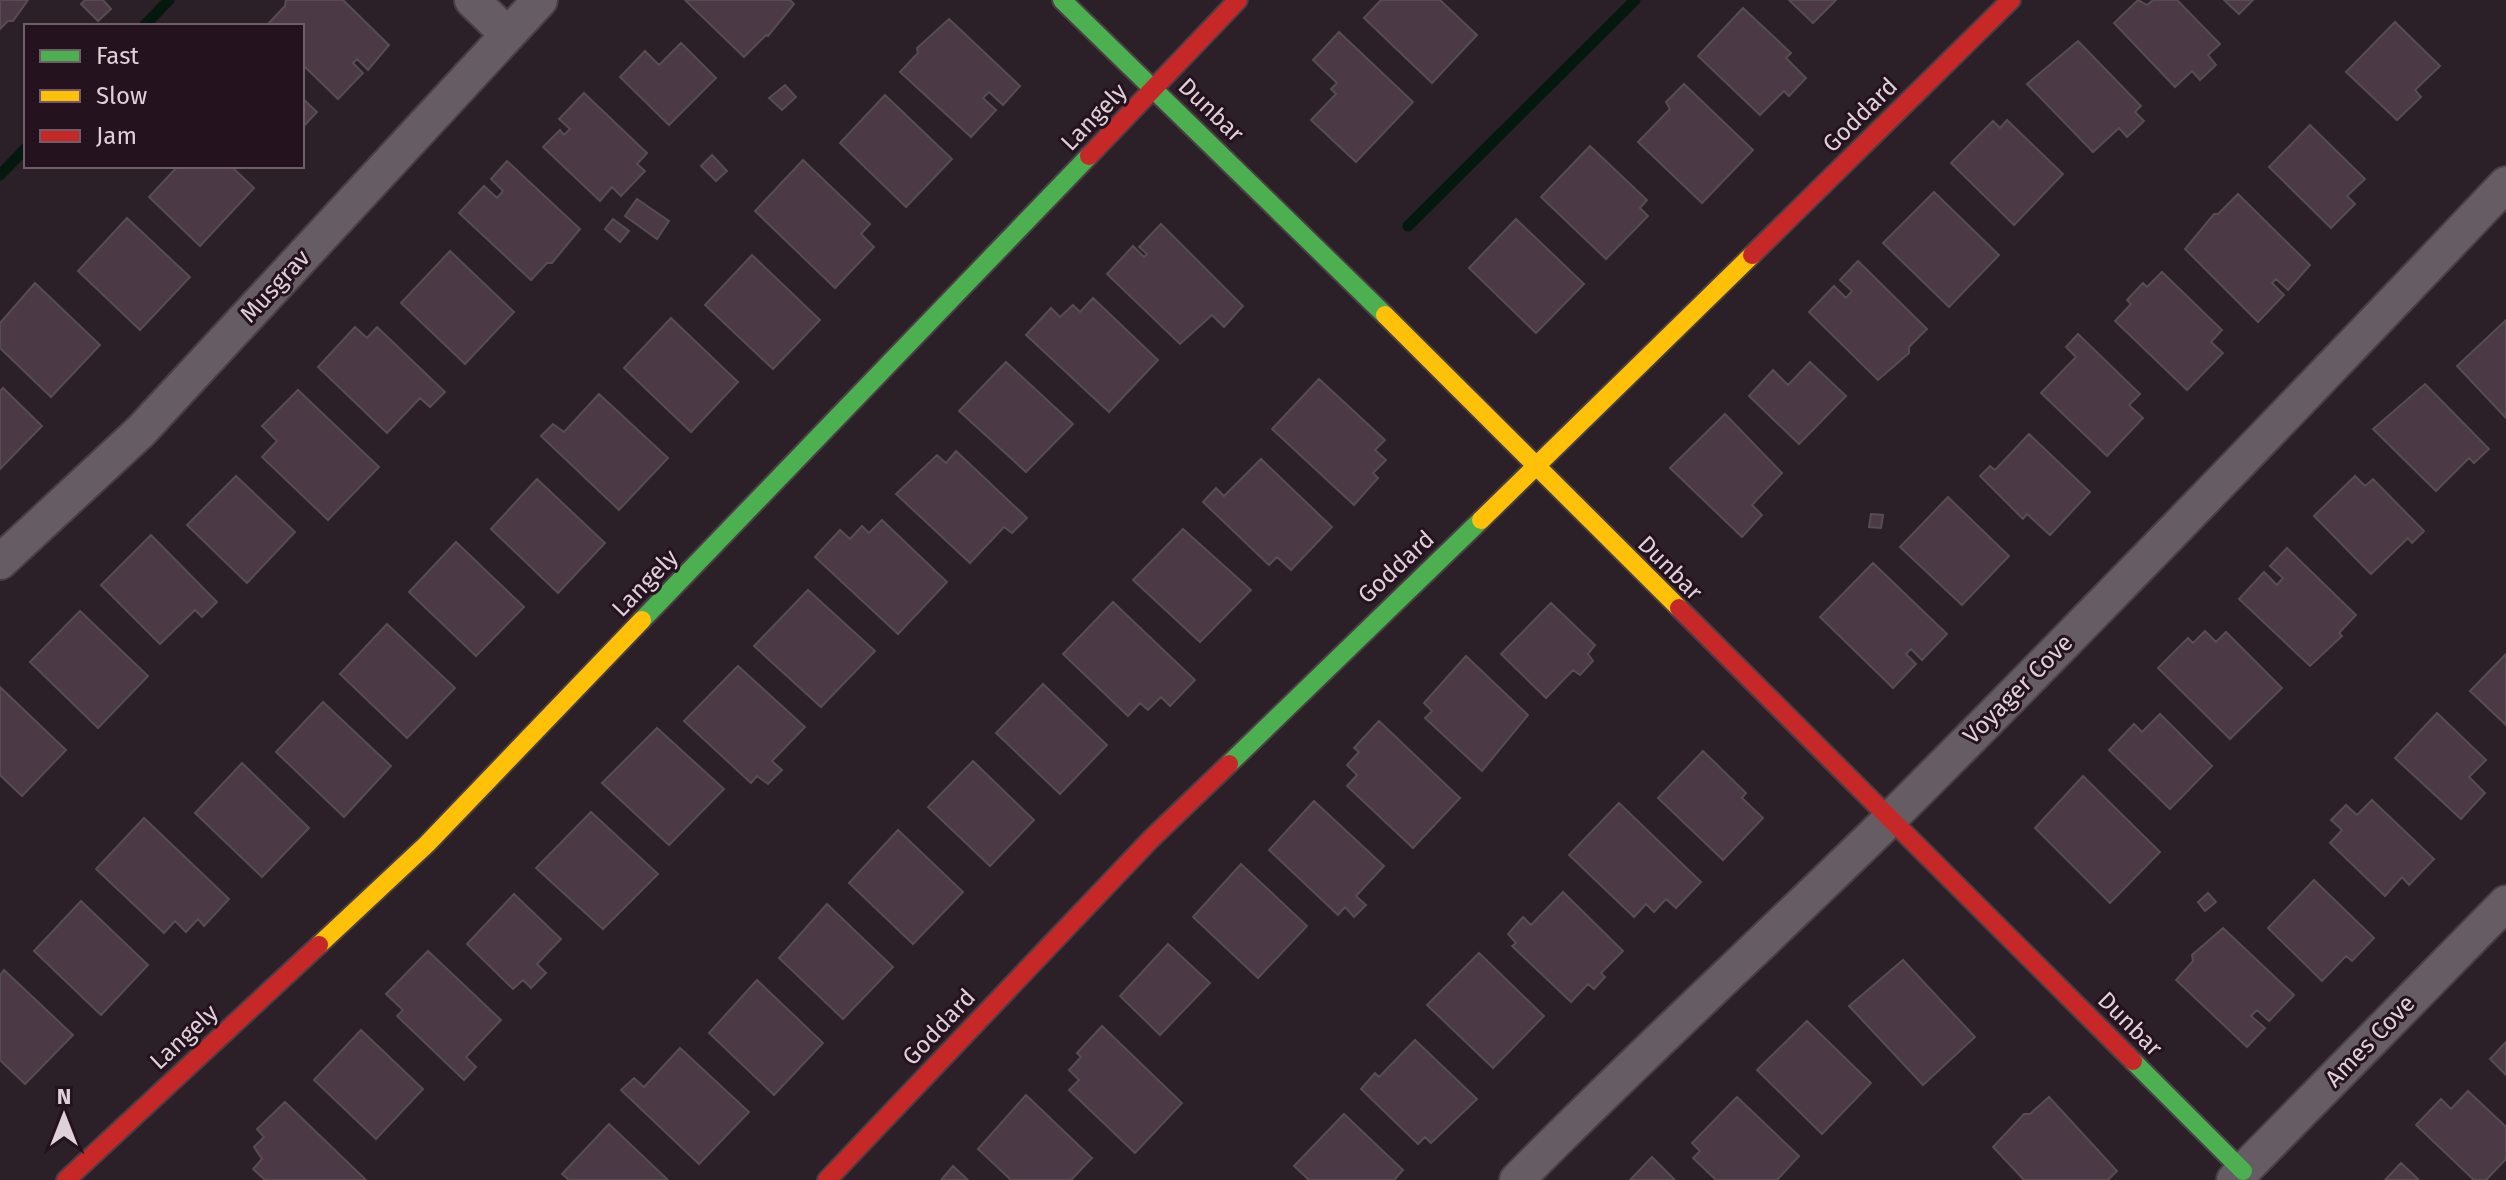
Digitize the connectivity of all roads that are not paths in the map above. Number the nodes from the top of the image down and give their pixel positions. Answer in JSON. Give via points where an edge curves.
{"nodes":[{"id":1,"x":472,"y":0,"type":"edge"},
{"id":2,"x":540,"y":0,"type":"edge"},
{"id":3,"x":1062,"y":0,"type":"edge"},
{"id":4,"x":1238,"y":0,"type":"edge"},
{"id":5,"x":2011,"y":0,"type":"edge"},
{"id":6,"x":507,"y":34,"type":"junction"},
{"id":7,"x":1155,"y":89,"type":"junction"},
{"id":8,"x":2506,"y":184,"type":"edge"},
{"id":9,"x":1535,"y":468,"type":"junction"},
{"id":10,"x":0,"y":562,"type":"edge"},
{"id":11,"x":1890,"y":818,"type":"junction"},
{"id":12,"x":2506,"y":903,"type":"edge"},
{"id":13,"x":2238,"y":1175,"type":"edge"},
{"id":14,"x":66,"y":1180,"type":"edge"},
{"id":15,"x":827,"y":1180,"type":"edge"},
{"id":16,"x":1517,"y":1180,"type":"edge"}],
"edges":[{"from":1,"to":6,"type":"street"},
{"from":2,"to":6,"type":"street","name":"Musgrav"},
{"from":3,"to":7,"type":"street","name":"Dunbar"},
{"from":4,"to":7,"type":"street","name":"Langely"},
{"from":5,"to":9,"type":"street","name":"Goddard"},
{"from":6,"to":10,"type":"street","name":"Musgrav","via":[[141,431]]},
{"from":7,"to":9,"type":"street","name":"Dunbar"},
{"from":7,"to":14,"type":"street","name":"Langely","via":[[427,844]]},
{"from":8,"to":11,"type":"street","name":"Voyager Cove","via":[[2244,461]]},
{"from":9,"to":11,"type":"street","name":"Dunbar"},
{"from":9,"to":15,"type":"street","name":"Goddard","via":[[1151,839]]},
{"from":11,"to":13,"type":"street","name":"Dunbar"},
{"from":11,"to":16,"type":"street","name":"Voyager Cove"},
{"from":12,"to":13,"type":"street","name":"Ames Cove"}]}
